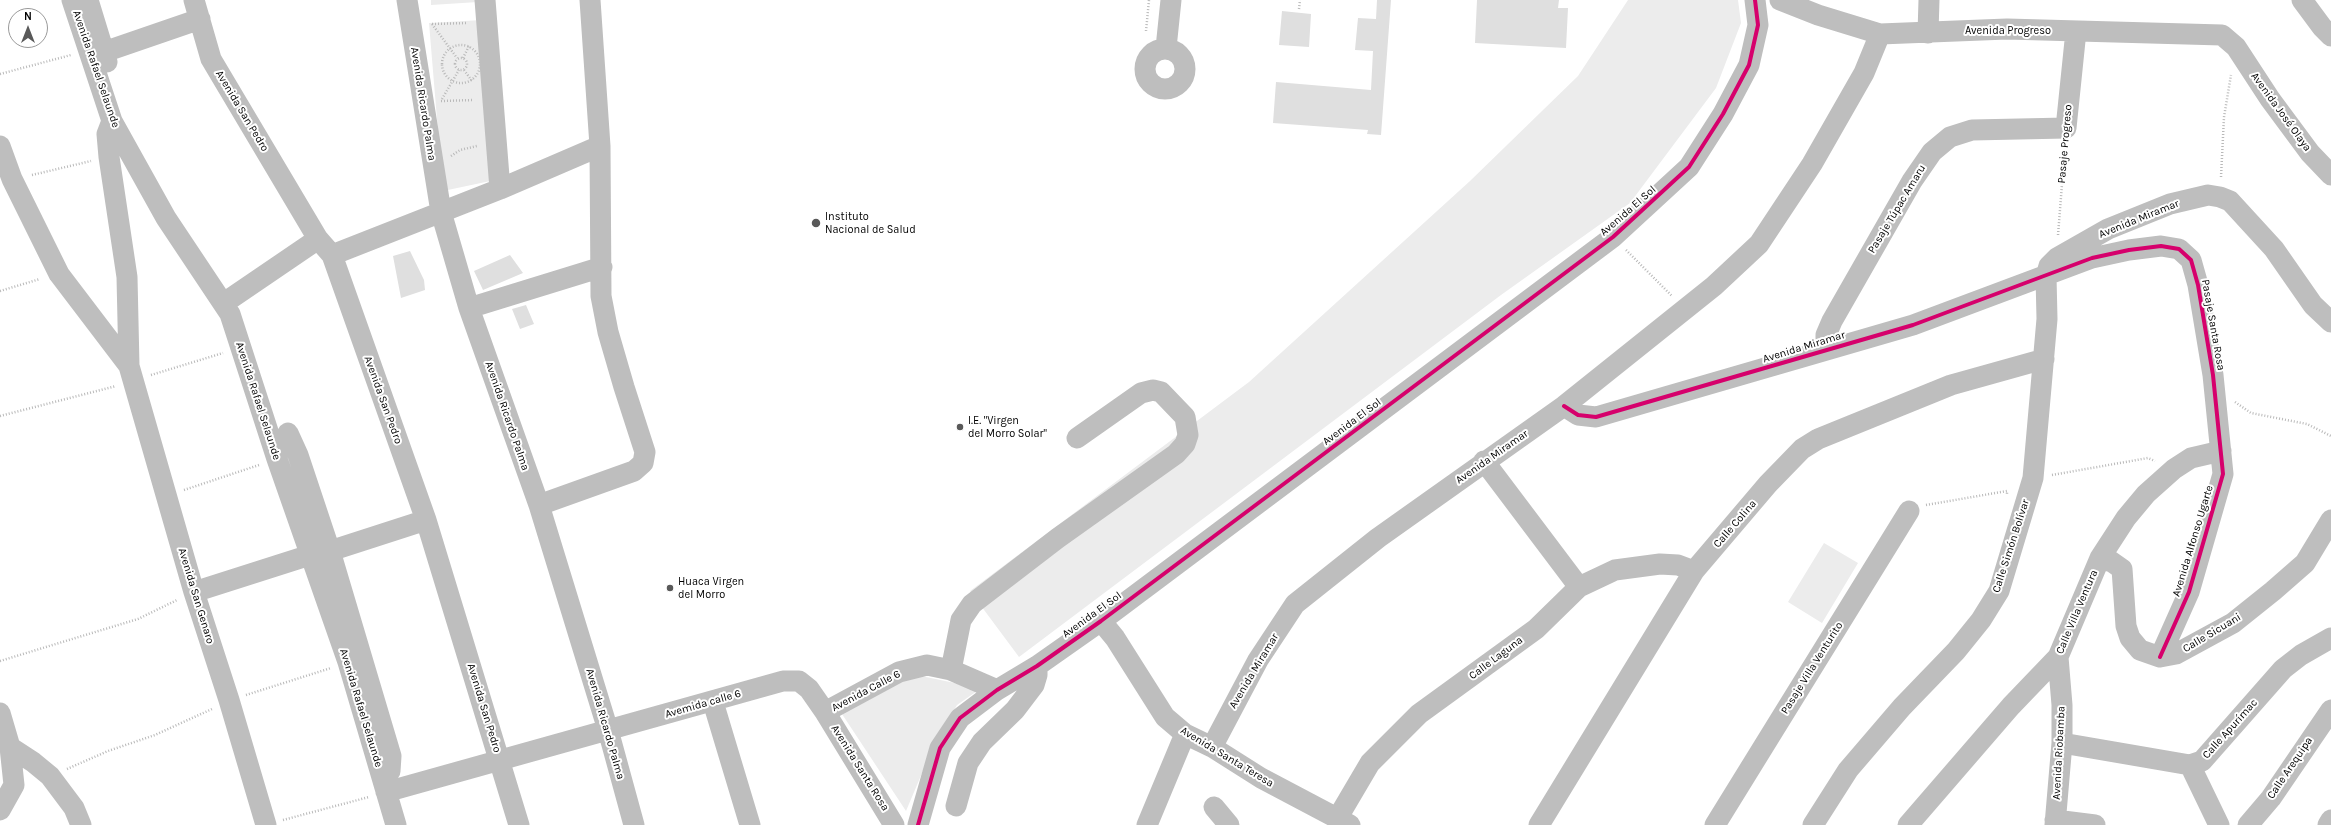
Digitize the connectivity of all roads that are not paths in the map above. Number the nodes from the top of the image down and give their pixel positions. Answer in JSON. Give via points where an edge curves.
{"nodes":[{"id":1,"x":72,"y":0,"type":"edge"},
{"id":2,"x":88,"y":0,"type":"edge"},
{"id":3,"x":407,"y":0,"type":"edge"},
{"id":4,"x":485,"y":0,"type":"edge"},
{"id":5,"x":590,"y":0,"type":"edge"},
{"id":6,"x":1171,"y":0,"type":"edge"},
{"id":7,"x":1755,"y":0,"type":"edge"},
{"id":8,"x":1780,"y":0,"type":"edge"},
{"id":9,"x":1929,"y":0,"type":"edge"},
{"id":10,"x":2302,"y":0,"type":"edge"},
{"id":11,"x":197,"y":10,"type":"edge"},
{"id":12,"x":2076,"y":31,"type":"junction"},
{"id":13,"x":1928,"y":33,"type":"junction"},
{"id":14,"x":1880,"y":34,"type":"junction"},
{"id":15,"x":2331,"y":36,"type":"edge"},
{"id":16,"x":2236,"y":47,"type":"joint"},
{"id":17,"x":1166,"y":48,"type":"dead end"},
{"id":18,"x":96,"y":51,"type":"junction"},
{"id":19,"x":109,"y":113,"type":"junction"},
{"id":20,"x":2066,"y":128,"type":"joint"},
{"id":21,"x":0,"y":146,"type":"edge"},
{"id":22,"x":600,"y":146,"type":"junction"},
{"id":23,"x":2331,"y":175,"type":"edge"},
{"id":24,"x":500,"y":189,"type":"junction"},
{"id":25,"x":440,"y":212,"type":"junction"},
{"id":26,"x":318,"y":239,"type":"junction"},
{"id":27,"x":332,"y":255,"type":"junction"},
{"id":28,"x":602,"y":267,"type":"junction"},
{"id":29,"x":2046,"y":276,"type":"junction"},
{"id":30,"x":224,"y":303,"type":"junction"},
{"id":31,"x":469,"y":308,"type":"junction"},
{"id":32,"x":2331,"y":322,"type":"edge"},
{"id":33,"x":1826,"y":349,"type":"junction"},
{"id":34,"x":2044,"y":359,"type":"junction"},
{"id":35,"x":131,"y":374,"type":"junction"},
{"id":36,"x":1564,"y":406,"type":"junction"},
{"id":37,"x":288,"y":433,"type":"dead end"},
{"id":38,"x":1077,"y":438,"type":"dead end"},
{"id":39,"x":2221,"y":451,"type":"junction"},
{"id":40,"x":1484,"y":461,"type":"junction"},
{"id":41,"x":539,"y":505,"type":"junction"},
{"id":42,"x":1909,"y":511,"type":"road end"},
{"id":43,"x":426,"y":520,"type":"junction"},
{"id":44,"x":2331,"y":520,"type":"edge"},
{"id":45,"x":330,"y":552,"type":"junction"},
{"id":46,"x":310,"y":555,"type":"junction"},
{"id":47,"x":2100,"y":558,"type":"junction"},
{"id":48,"x":1694,"y":571,"type":"junction"},
{"id":49,"x":1579,"y":587,"type":"junction"},
{"id":50,"x":194,"y":592,"type":"junction"},
{"id":51,"x":1101,"y":621,"type":"junction"},
{"id":52,"x":2331,"y":638,"type":"edge"},
{"id":53,"x":2058,"y":657,"type":"junction"},
{"id":54,"x":2160,"y":657,"type":"junction"},
{"id":55,"x":1037,"y":666,"type":"junction"},
{"id":56,"x":951,"y":670,"type":"junction"},
{"id":57,"x":799,"y":681,"type":"joint"},
{"id":58,"x":997,"y":690,"type":"junction"},
{"id":59,"x":713,"y":702,"type":"junction"},
{"id":60,"x":2331,"y":710,"type":"edge"},
{"id":61,"x":826,"y":712,"type":"junction"},
{"id":62,"x":0,"y":714,"type":"edge"},
{"id":63,"x":608,"y":730,"type":"junction"},
{"id":64,"x":1185,"y":734,"type":"junction"},
{"id":65,"x":2062,"y":743,"type":"junction"},
{"id":66,"x":1212,"y":746,"type":"junction"},
{"id":67,"x":10,"y":747,"type":"junction"},
{"id":68,"x":500,"y":760,"type":"junction"},
{"id":69,"x":2190,"y":765,"type":"junction"},
{"id":70,"x":384,"y":787,"type":"junction"},
{"id":71,"x":956,"y":806,"type":"dead end"},
{"id":72,"x":1214,"y":807,"type":"dead end"},
{"id":73,"x":0,"y":810,"type":"edge"},
{"id":74,"x":2331,"y":820,"type":"edge"},
{"id":75,"x":1343,"y":822,"type":"edge"},
{"id":76,"x":2055,"y":823,"type":"edge"},
{"id":77,"x":81,"y":825,"type":"edge"},
{"id":78,"x":266,"y":825,"type":"edge"},
{"id":79,"x":396,"y":825,"type":"edge"},
{"id":80,"x":519,"y":825,"type":"edge"},
{"id":81,"x":634,"y":825,"type":"edge"},
{"id":82,"x":750,"y":825,"type":"edge"},
{"id":83,"x":894,"y":825,"type":"edge"},
{"id":84,"x":918,"y":825,"type":"edge"},
{"id":85,"x":1146,"y":825,"type":"edge"},
{"id":86,"x":1229,"y":825,"type":"edge"},
{"id":87,"x":1539,"y":825,"type":"edge"},
{"id":88,"x":1715,"y":825,"type":"edge"},
{"id":89,"x":1813,"y":825,"type":"edge"},
{"id":90,"x":1908,"y":825,"type":"edge"},
{"id":91,"x":2095,"y":825,"type":"edge"},
{"id":92,"x":2219,"y":825,"type":"edge"},
{"id":93,"x":2248,"y":825,"type":"edge"},
{"id":94,"x":2328,"y":825,"type":"edge"}],
"edges":[{"from":1,"to":18,"type":"street","name":"Avenida Rafael Selaunde"},
{"from":2,"to":18,"type":"street"},
{"from":3,"to":25,"type":"street","name":"Avenida Ricardo Palma"},
{"from":4,"to":24,"type":"street"},
{"from":5,"to":22,"type":"street"},
{"from":6,"to":17,"type":"street"},
{"from":7,"to":51,"type":"street","name":"Avenida El Sol","via":[[1758,25],[1748,65],[1724,114],[1689,167],[1613,237]]},
{"from":8,"to":14,"type":"street","name":"Avenida Progreso"},
{"from":9,"to":13,"type":"street"},
{"from":10,"to":15,"type":"street","via":[[2317,22]]},
{"from":11,"to":18,"type":"street"},
{"from":11,"to":26,"type":"street","name":"Avenida San Pedro","via":[[210,59]]},
{"from":12,"to":13,"type":"street","name":"Avenida Progreso","via":[[2007,29]]},
{"from":12,"to":16,"type":"street","name":"Avenida Progreso","via":[[2222,35]]},
{"from":12,"to":20,"type":"street","name":"Pasaje Progreso"},
{"from":13,"to":14,"type":"street","name":"Avenida Progreso"},
{"from":14,"to":36,"type":"street","via":[[1864,73],[1819,151],[1759,244],[1714,286]]},
{"from":16,"to":23,"type":"street","name":"Avenida José Olaya","via":[[2310,153]]},
{"from":18,"to":19,"type":"street","name":"Avenida Rafael Selaunde"},
{"from":19,"to":30,"type":"street","name":"Avenida Rafael Selaunde","via":[[166,218]]},
{"from":19,"to":35,"type":"street","via":[[109,157],[127,277]]},
{"from":20,"to":33,"type":"street","name":"Pasaje Túpac Amaru","via":[[1972,130],[1950,137],[1932,152],[1912,181],[1832,321],[1826,334]]},
{"from":21,"to":35,"type":"street","via":[[12,179],[58,274]]},
{"from":22,"to":24,"type":"street"},
{"from":22,"to":28,"type":"street"},
{"from":24,"to":25,"type":"street"},
{"from":25,"to":27,"type":"street"},
{"from":25,"to":31,"type":"street","name":"Avenida Ricardo Palma"},
{"from":26,"to":27,"type":"street","name":"Avenida San Pedro"},
{"from":26,"to":30,"type":"street"},
{"from":27,"to":43,"type":"street","name":"Avenida San Pedro"},
{"from":28,"to":31,"type":"street"},
{"from":28,"to":41,"type":"street","via":[[601,296],[608,332],[645,452],[643,463],[634,471]]},
{"from":29,"to":32,"type":"street","name":"Avenida Miramar","via":[[2049,266],[2058,258],[2108,229],[2170,204],[2208,195],[2230,201],[2274,249],[2313,305]]},
{"from":29,"to":33,"type":"street","name":"Avenida Miramar","via":[[1913,325]]},
{"from":29,"to":34,"type":"street","name":"Calle Simón Bolívar","via":[[2047,318]]},
{"from":29,"to":39,"type":"street","name":"Pasaje Santa Rosa","via":[[2092,258],[2161,246],[2179,249],[2191,260],[2198,285],[2213,375]]},
{"from":30,"to":46,"type":"street","name":"Avenida Rafael Selaunde"},
{"from":31,"to":41,"type":"street","name":"Avenida Ricardo Palma"},
{"from":33,"to":36,"type":"street","name":"Avenida Miramar","via":[[1596,417],[1578,415]]},
{"from":34,"to":48,"type":"street","name":"Calle Colina","via":[[1952,385],[1818,439],[1802,449],[1768,484]]},
{"from":34,"to":89,"type":"street","name":"Calle Simón Bolívar","via":[[2033,478],[1999,591],[1981,620],[1956,651],[1848,770]]},
{"from":35,"to":50,"type":"street","name":"Avenida San Genaro"},
{"from":36,"to":40,"type":"street","name":"Avenida Miramar"},
{"from":37,"to":45,"type":"street","via":[[298,455]]},
{"from":38,"to":56,"type":"street","via":[[1141,392],[1153,390],[1161,392],[1184,416],[1188,435],[1185,444],[1176,454],[1058,538],[972,604],[961,620]]},
{"from":39,"to":47,"type":"street","name":"Calle Villa Ventura","via":[[2191,458],[2174,469],[2146,494],[2126,518]]},
{"from":39,"to":54,"type":"street","name":"Avenida Alfonso Ugarte","via":[[2223,474],[2191,585]]},
{"from":40,"to":49,"type":"street"},
{"from":40,"to":66,"type":"street","name":"Avenida Miramar","via":[[1378,538],[1295,604],[1258,660]]},
{"from":41,"to":63,"type":"street","name":"Avenida Ricardo Palma"},
{"from":42,"to":88,"type":"street","name":"Pasaje Villa Venturito"},
{"from":43,"to":45,"type":"street"},
{"from":43,"to":68,"type":"street","name":"Avenida San Pedro"},
{"from":44,"to":54,"type":"street","name":"Calle Sicuani","via":[[2305,563],[2273,591],[2233,623],[2196,645],[2176,654]]},
{"from":45,"to":70,"type":"street","via":[[391,756],[390,770]]},
{"from":46,"to":50,"type":"street"},
{"from":46,"to":70,"type":"street","name":"Avenida Rafael Selaunde","via":[[348,662]]},
{"from":47,"to":53,"type":"street","name":"Calle Villa Ventura"},
{"from":47,"to":54,"type":"street","via":[[2122,569],[2126,626],[2130,638],[2140,650]]},
{"from":48,"to":49,"type":"street","name":"Calle Laguna","via":[[1678,564],[1615,570]]},
{"from":48,"to":87,"type":"street","name":"Calle Colina"},
{"from":49,"to":75,"type":"street","name":"Calle Laguna","via":[[1536,629],[1419,714],[1370,763]]},
{"from":50,"to":78,"type":"street","name":"Avenida San Genaro"},
{"from":51,"to":55,"type":"street","name":"Avenida El Sol"},
{"from":51,"to":64,"type":"street","name":"Avenida Santa Teresa","via":[[1115,638],[1165,717]]},
{"from":52,"to":69,"type":"street","name":"Calle Apurímac","via":[[2283,669],[2215,748],[2202,761]]},
{"from":53,"to":65,"type":"street","name":"Avenida Riobamba"},
{"from":53,"to":90,"type":"street","name":"Calle Villa Ventura","via":[[2011,706]]},
{"from":55,"to":58,"type":"street","name":"Avenida El Sol"},
{"from":55,"to":71,"type":"street","via":[[1038,675],[1034,685],[1015,710],[982,742],[968,763]]},
{"from":56,"to":58,"type":"street","name":"Avenida Calle 6"},
{"from":56,"to":61,"type":"street","name":"Avenida Calle 6","via":[[927,665],[899,672]]},
{"from":57,"to":59,"type":"street","name":"Avemida calle 6","via":[[783,681]]},
{"from":57,"to":61,"type":"street","name":"Avenida Santa Rosa","via":[[809,689]]},
{"from":58,"to":84,"type":"street","name":"Avenida El Sol","via":[[960,718],[940,748]]},
{"from":59,"to":63,"type":"street","name":"Avemida calle 6"},
{"from":59,"to":82,"type":"street"},
{"from":60,"to":93,"type":"street","name":"Calle Arequipa","via":[[2271,798]]},
{"from":61,"to":83,"type":"street","name":"Avenida Santa Rosa"},
{"from":62,"to":67,"type":"street"},
{"from":63,"to":68,"type":"street","name":"Avemida calle 6"},
{"from":63,"to":81,"type":"street","name":"Avenida Ricardo Palma"},
{"from":64,"to":66,"type":"street","name":"Avenida Santa Teresa"},
{"from":64,"to":85,"type":"street"},
{"from":65,"to":69,"type":"street","name":"Calle Apurímac"},
{"from":65,"to":76,"type":"street","name":"Avenida Riobamba"},
{"from":66,"to":75,"type":"street","name":"Avenida Santa Teresa","via":[[1260,778]]},
{"from":67,"to":73,"type":"street","via":[[14,785]]},
{"from":67,"to":77,"type":"street","via":[[50,776],[74,808]]},
{"from":68,"to":70,"type":"street","name":"Avemida calle 6"},
{"from":68,"to":80,"type":"street","name":"Avenida San Pedro"},
{"from":69,"to":92,"type":"street"},
{"from":70,"to":79,"type":"street","name":"Avenida Rafael Selaunde"},
{"from":72,"to":86,"type":"street"},
{"from":74,"to":94,"type":"street"},
{"from":76,"to":91,"type":"street"}]}
